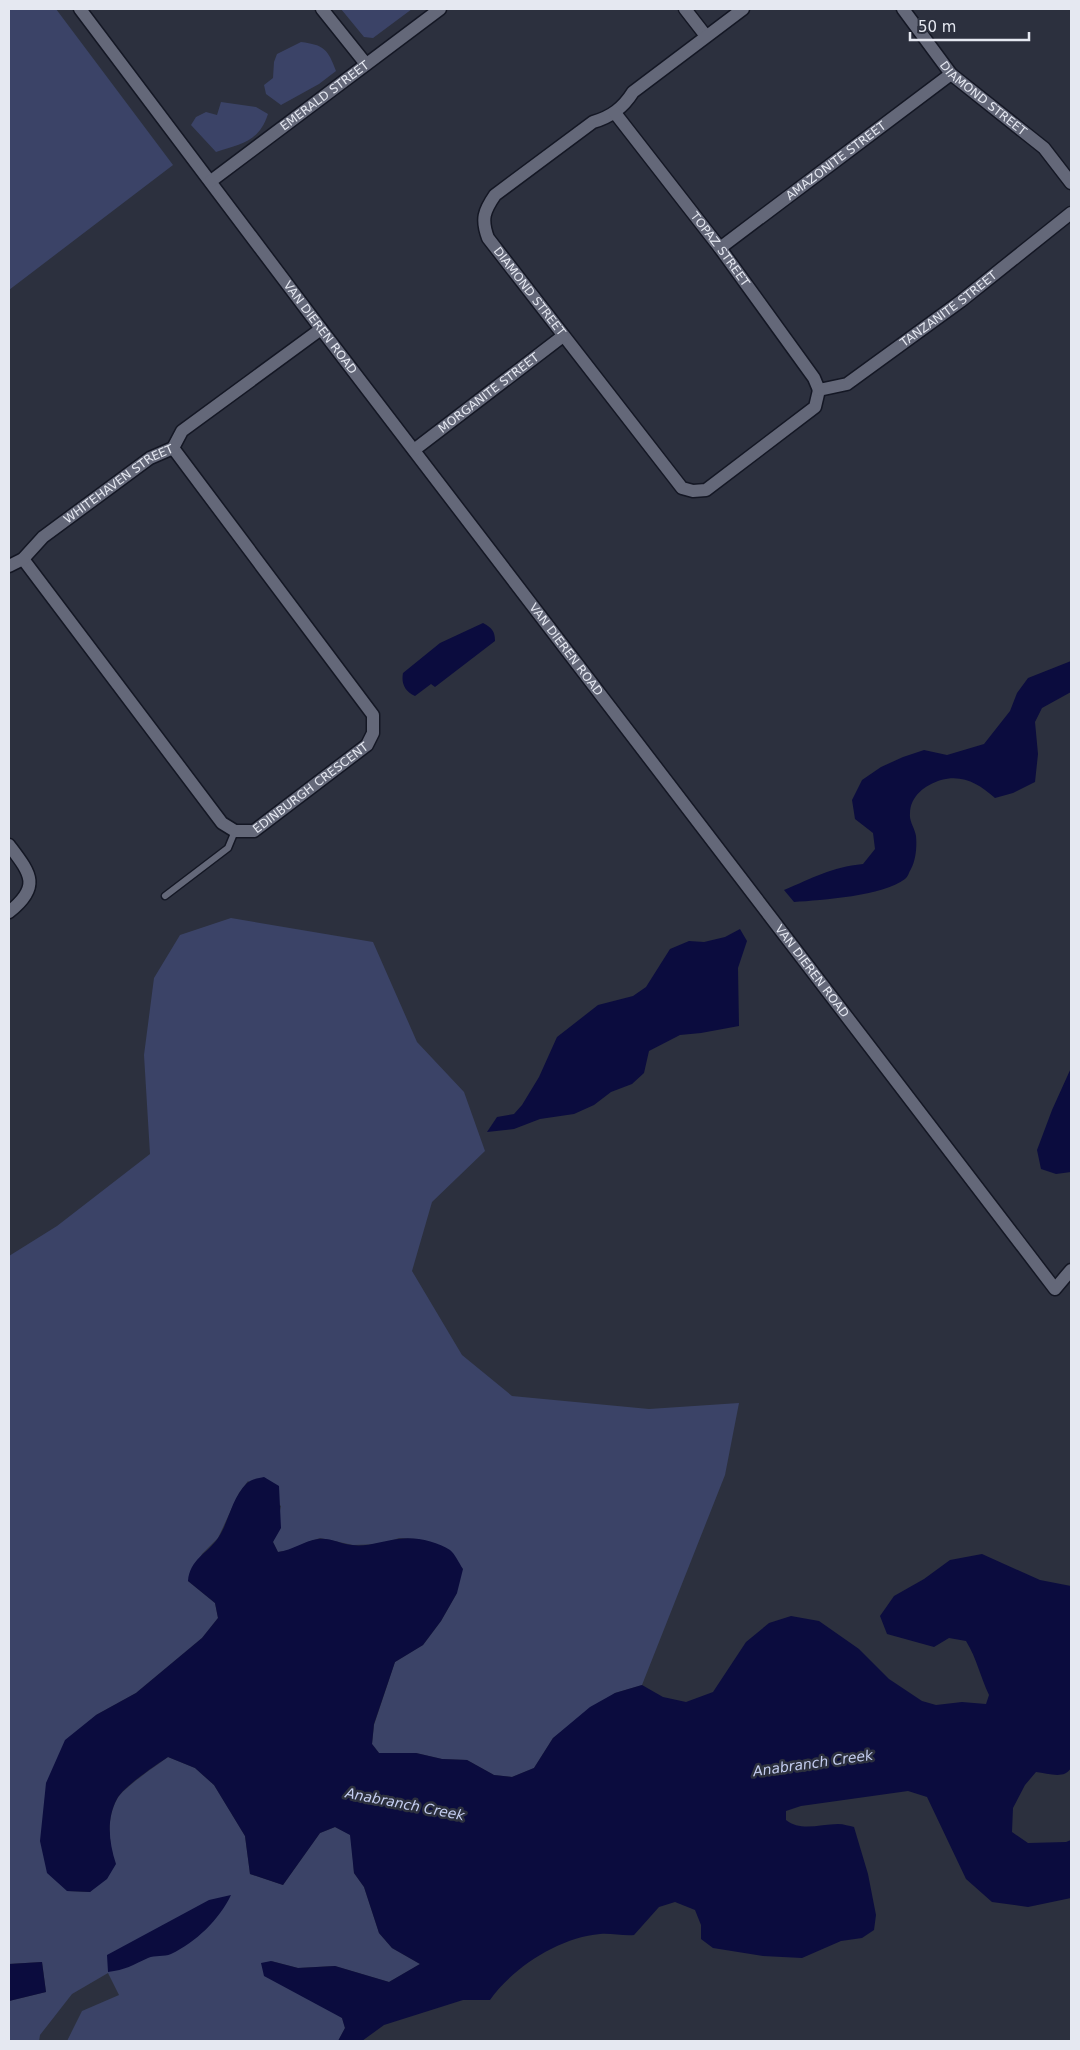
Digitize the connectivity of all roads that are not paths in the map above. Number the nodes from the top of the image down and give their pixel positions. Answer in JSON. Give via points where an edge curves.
{"nodes":[{"id":1,"x":80,"y":9,"type":"edge"},
{"id":2,"x":322,"y":9,"type":"edge"},
{"id":3,"x":440,"y":9,"type":"edge"},
{"id":4,"x":685,"y":9,"type":"edge"},
{"id":5,"x":743,"y":9,"type":"edge"},
{"id":6,"x":903,"y":9,"type":"edge"},
{"id":7,"x":706,"y":36,"type":"junction"},
{"id":8,"x":366,"y":64,"type":"junction"},
{"id":9,"x":951,"y":74,"type":"junction"},
{"id":10,"x":615,"y":113,"type":"junction"},
{"id":11,"x":211,"y":181,"type":"junction"},
{"id":12,"x":1071,"y":183,"type":"edge"},
{"id":13,"x":1071,"y":213,"type":"edge"},
{"id":14,"x":720,"y":248,"type":"junction"},
{"id":15,"x":321,"y":329,"type":"junction"},
{"id":16,"x":563,"y":336,"type":"junction"},
{"id":17,"x":819,"y":390,"type":"junction"},
{"id":18,"x":173,"y":448,"type":"junction"},
{"id":19,"x":414,"y":450,"type":"junction"},
{"id":20,"x":23,"y":559,"type":"junction"},
{"id":21,"x":9,"y":566,"type":"edge"},
{"id":22,"x":236,"y":830,"type":"junction"},
{"id":23,"x":9,"y":845,"type":"edge"},
{"id":24,"x":166,"y":896,"type":"dead end"},
{"id":25,"x":9,"y":912,"type":"edge"},
{"id":26,"x":1071,"y":1270,"type":"edge"}],
"edges":[{"from":1,"to":11,"type":"street","name":"VAN DIEREN ROAD"},
{"from":2,"to":8,"type":"street"},
{"from":3,"to":8,"type":"street","name":"EMERALD STREET"},
{"from":4,"to":7,"type":"street"},
{"from":5,"to":7,"type":"street","name":"DIAMOND STREET"},
{"from":6,"to":9,"type":"street","name":"DIAMOND STREET"},
{"from":7,"to":10,"type":"street","name":"DIAMOND STREET","via":[[633,92]]},
{"from":8,"to":11,"type":"street","name":"EMERALD STREET"},
{"from":9,"to":12,"type":"street","name":"DIAMOND STREET","via":[[1044,148]]},
{"from":9,"to":14,"type":"street","name":"AMAZONITE STREET"},
{"from":10,"to":14,"type":"street","name":"TOPAZ STREET"},
{"from":10,"to":16,"type":"street","name":"DIAMOND STREET","via":[[592,122],[495,195],[486,207],[483,223],[488,238]]},
{"from":11,"to":15,"type":"street","name":"VAN DIEREN ROAD"},
{"from":13,"to":17,"type":"street","name":"TANZANITE STREET","via":[[847,384]]},
{"from":14,"to":17,"type":"street","name":"TOPAZ STREET","via":[[814,378]]},
{"from":15,"to":18,"type":"street","name":"WHITEHAVEN STREET","via":[[182,431]]},
{"from":15,"to":19,"type":"street","name":"VAN DIEREN ROAD"},
{"from":16,"to":17,"type":"street","name":"DIAMOND STREET","via":[[682,488],[693,491],[706,490],[815,407]]},
{"from":16,"to":19,"type":"street","name":"MORGANITE STREET"},
{"from":18,"to":20,"type":"street","name":"WHITEHAVEN STREET","via":[[150,458],[43,537]]},
{"from":18,"to":22,"type":"street","name":"EDINBURGH CRESCENT","via":[[373,715],[373,733],[367,745],[254,830]]},
{"from":19,"to":26,"type":"street","name":"VAN DIEREN ROAD","via":[[1055,1288]]},
{"from":20,"to":21,"type":"street","name":"WHITEHAVEN STREET"},
{"from":20,"to":22,"type":"street","name":"EDINBURGH CRESCENT","via":[[222,823]]},
{"from":22,"to":24,"type":"lane","via":[[228,848]]},
{"from":23,"to":25,"type":"street","via":[[27,869],[31,883],[24,900]]}]}
